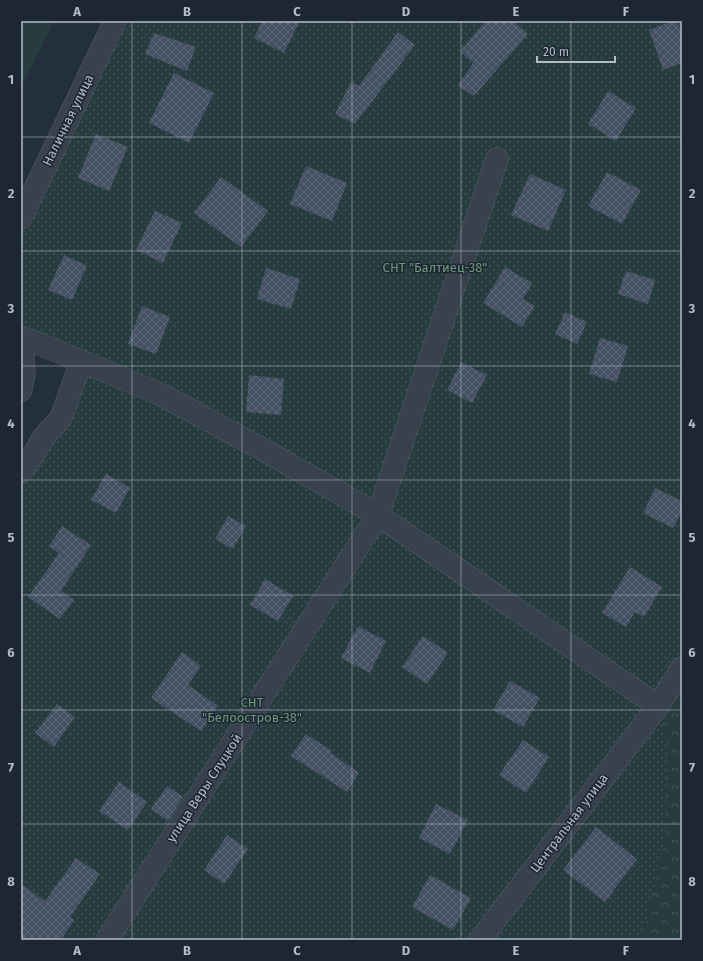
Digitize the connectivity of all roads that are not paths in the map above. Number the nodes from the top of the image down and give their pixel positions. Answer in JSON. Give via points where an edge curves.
{"nodes":[{"id":1,"x":115,"y":21,"type":"edge"},
{"id":2,"x":497,"y":159,"type":"dead end"},
{"id":3,"x":21,"y":218,"type":"edge"},
{"id":4,"x":24,"y":338,"type":"edge"},
{"id":5,"x":78,"y":370,"type":"dead end"},
{"id":6,"x":21,"y":390,"type":"edge"},
{"id":7,"x":21,"y":472,"type":"edge"},
{"id":8,"x":378,"y":515,"type":"junction"},
{"id":9,"x":682,"y":668,"type":"edge"},
{"id":10,"x":658,"y":706,"type":"junction"},
{"id":11,"x":107,"y":940,"type":"edge"},
{"id":12,"x":480,"y":940,"type":"edge"}],
"edges":[{"from":1,"to":3,"type":"street","name":"Наличная улица"},
{"from":2,"to":8,"type":"street","name":"улица Веры Слуцкой"},
{"from":4,"to":6,"type":"street","via":[[24,374]]},
{"from":4,"to":8,"type":"street","via":[[160,394],[255,444]]},
{"from":5,"to":7,"type":"street","via":[[61,418],[43,438]]},
{"from":8,"to":10,"type":"street"},
{"from":8,"to":11,"type":"street","name":"улица Веры Слуцкой"},
{"from":9,"to":10,"type":"street","name":"Центральная улица"},
{"from":10,"to":12,"type":"street","name":"Центральная улица"}]}
